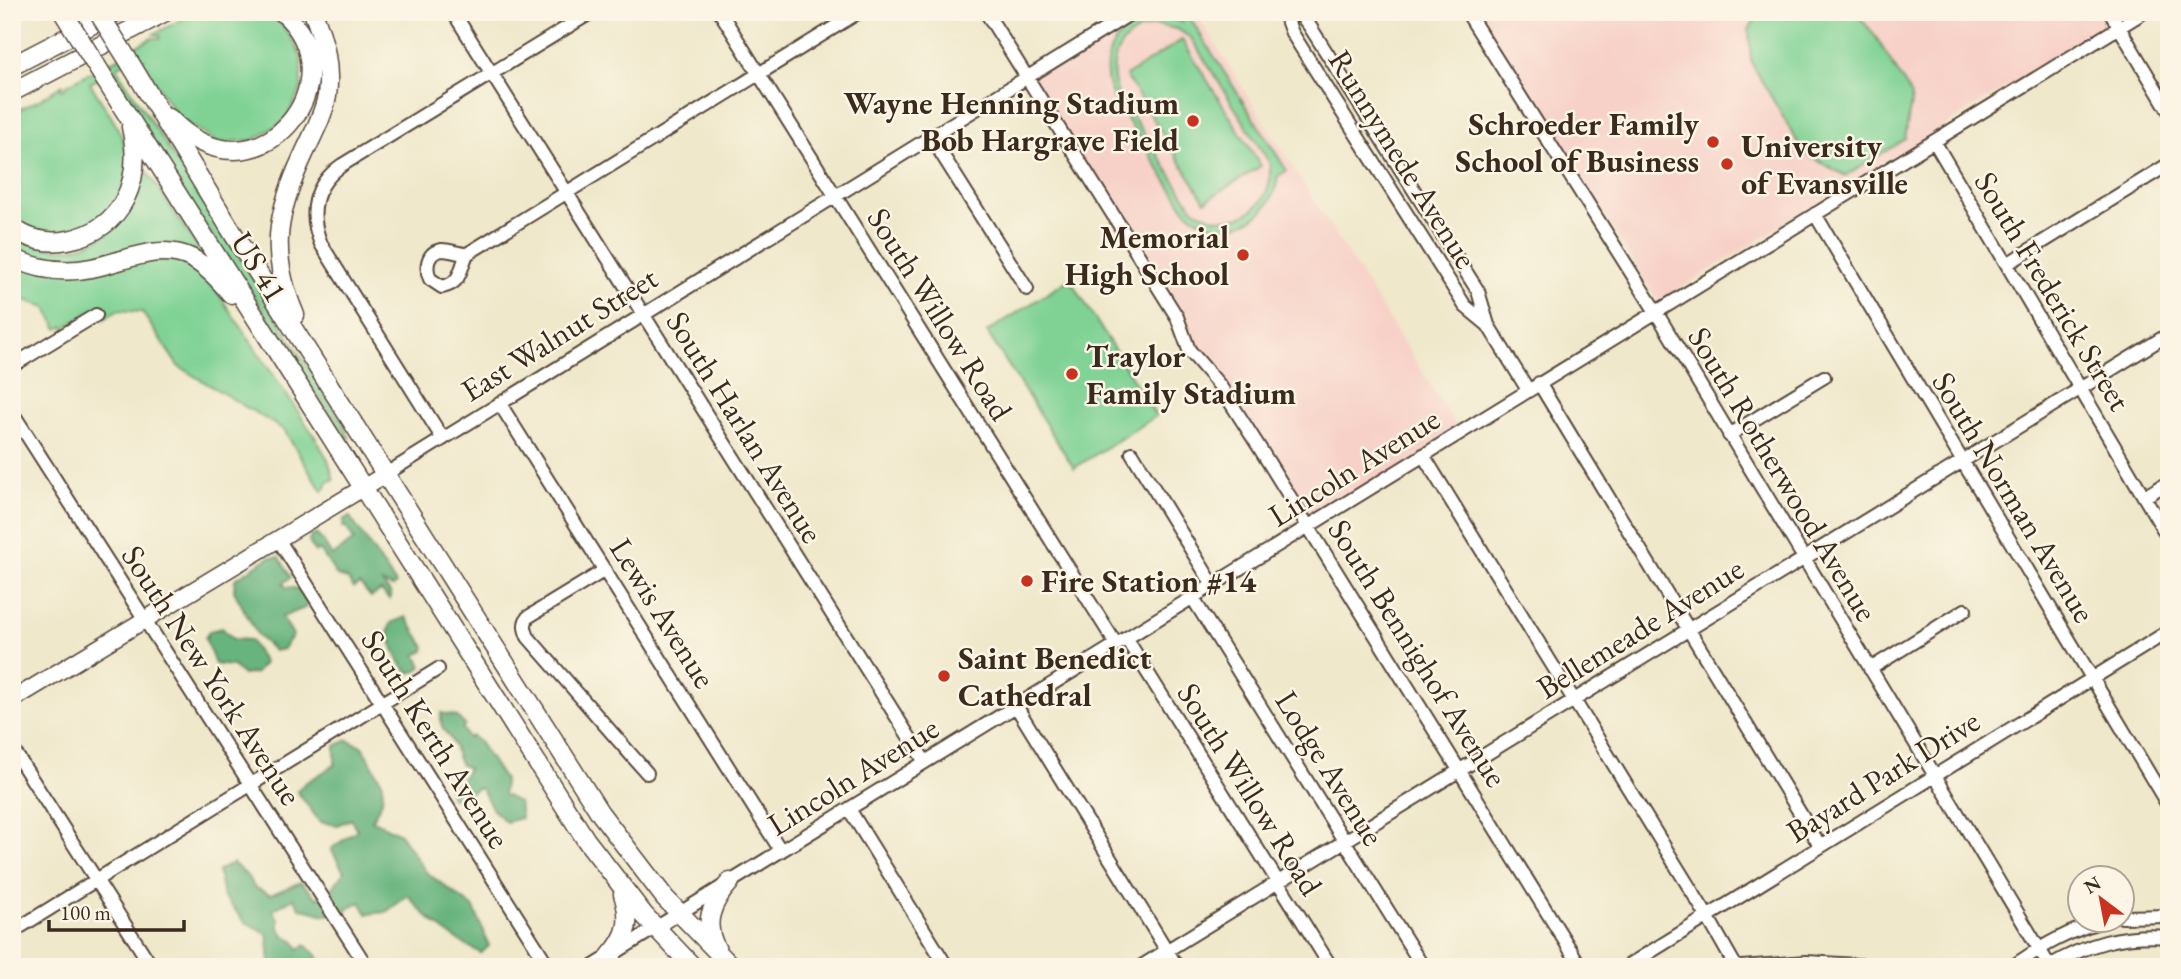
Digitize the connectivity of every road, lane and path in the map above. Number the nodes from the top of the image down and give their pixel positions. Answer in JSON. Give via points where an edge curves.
{"nodes":[{"id":1,"x":62,"y":12,"type":"edge"},
{"id":2,"x":98,"y":12,"type":"edge"},
{"id":3,"x":116,"y":12,"type":"edge"},
{"id":4,"x":165,"y":12,"type":"edge"},
{"id":5,"x":282,"y":12,"type":"edge"},
{"id":6,"x":313,"y":12,"type":"edge"},
{"id":7,"x":453,"y":12,"type":"edge"},
{"id":8,"x":592,"y":12,"type":"edge"},
{"id":9,"x":720,"y":12,"type":"edge"},
{"id":10,"x":859,"y":12,"type":"edge"},
{"id":11,"x":986,"y":12,"type":"edge"},
{"id":12,"x":1133,"y":12,"type":"edge"},
{"id":13,"x":1284,"y":12,"type":"edge"},
{"id":14,"x":1298,"y":12,"type":"edge"},
{"id":15,"x":1467,"y":12,"type":"edge"},
{"id":16,"x":2110,"y":12,"type":"edge"},
{"id":17,"x":2144,"y":12,"type":"edge"},
{"id":18,"x":2119,"y":27,"type":"junction"},
{"id":19,"x":130,"y":63,"type":"junction"},
{"id":20,"x":12,"y":66,"type":"edge"},
{"id":21,"x":492,"y":74,"type":"junction"},
{"id":22,"x":759,"y":75,"type":"junction"},
{"id":23,"x":1027,"y":78,"type":"junction"},
{"id":24,"x":37,"y":79,"type":"junction"},
{"id":25,"x":12,"y":92,"type":"edge"},
{"id":26,"x":12,"y":103,"type":"edge"},
{"id":27,"x":125,"y":111,"type":"junction"},
{"id":28,"x":2169,"y":111,"type":"edge"},
{"id":29,"x":931,"y":137,"type":"junction"},
{"id":30,"x":1934,"y":141,"type":"junction"},
{"id":31,"x":2169,"y":164,"type":"edge"},
{"id":32,"x":568,"y":193,"type":"junction"},
{"id":33,"x":835,"y":196,"type":"junction"},
{"id":34,"x":1815,"y":214,"type":"junction"},
{"id":35,"x":12,"y":227,"type":"edge"},
{"id":36,"x":467,"y":254,"type":"dead end"},
{"id":37,"x":12,"y":258,"type":"edge"},
{"id":38,"x":2007,"y":264,"type":"junction"},
{"id":39,"x":1027,"y":289,"type":"dead end"},
{"id":40,"x":1656,"y":312,"type":"junction"},
{"id":41,"x":96,"y":315,"type":"dead end"},
{"id":42,"x":644,"y":315,"type":"junction"},
{"id":43,"x":1488,"y":325,"type":"junction"},
{"id":44,"x":2169,"y":334,"type":"edge"},
{"id":45,"x":267,"y":337,"type":"junction"},
{"id":46,"x":12,"y":366,"type":"edge"},
{"id":47,"x":1824,"y":377,"type":"dead end"},
{"id":48,"x":1534,"y":387,"type":"junction"},
{"id":49,"x":2080,"y":388,"type":"junction"},
{"id":50,"x":340,"y":402,"type":"junction"},
{"id":51,"x":500,"y":404,"type":"junction"},
{"id":52,"x":12,"y":412,"type":"edge"},
{"id":53,"x":1729,"y":435,"type":"junction"},
{"id":54,"x":443,"y":439,"type":"junction"},
{"id":55,"x":1132,"y":453,"type":"dead end"},
{"id":56,"x":1423,"y":455,"type":"junction"},
{"id":57,"x":1962,"y":461,"type":"junction"},
{"id":58,"x":386,"y":474,"type":"junction"},
{"id":59,"x":2169,"y":482,"type":"edge"},
{"id":60,"x":363,"y":488,"type":"junction"},
{"id":61,"x":2144,"y":497,"type":"junction"},
{"id":62,"x":1308,"y":526,"type":"junction"},
{"id":63,"x":278,"y":539,"type":"junction"},
{"id":64,"x":2169,"y":539,"type":"edge"},
{"id":65,"x":1803,"y":558,"type":"junction"},
{"id":66,"x":605,"y":570,"type":"junction"},
{"id":67,"x":1213,"y":584,"type":"junction"},
{"id":68,"x":1192,"y":597,"type":"junction"},
{"id":69,"x":1965,"y":610,"type":"dead end"},
{"id":70,"x":146,"y":619,"type":"junction"},
{"id":71,"x":1689,"y":629,"type":"junction"},
{"id":72,"x":2169,"y":631,"type":"edge"},
{"id":73,"x":1121,"y":641,"type":"junction"},
{"id":74,"x":438,"y":669,"type":"dead end"},
{"id":75,"x":1870,"y":669,"type":"junction"},
{"id":76,"x":2092,"y":678,"type":"junction"},
{"id":77,"x":12,"y":700,"type":"edge"},
{"id":78,"x":1574,"y":700,"type":"junction"},
{"id":79,"x":382,"y":704,"type":"junction"},
{"id":80,"x":1016,"y":706,"type":"junction"},
{"id":81,"x":12,"y":748,"type":"edge"},
{"id":82,"x":925,"y":762,"type":"junction"},
{"id":83,"x":1459,"y":770,"type":"junction"},
{"id":84,"x":647,"y":773,"type":"dead end"},
{"id":85,"x":1934,"y":776,"type":"junction"},
{"id":86,"x":250,"y":784,"type":"junction"},
{"id":87,"x":2167,"y":801,"type":"edge"},
{"id":88,"x":849,"y":809,"type":"junction"},
{"id":89,"x":1345,"y":840,"type":"junction"},
{"id":90,"x":1820,"y":846,"type":"junction"},
{"id":91,"x":781,"y":851,"type":"junction"},
{"id":92,"x":97,"y":880,"type":"junction"},
{"id":93,"x":1278,"y":882,"type":"junction"},
{"id":94,"x":730,"y":883,"type":"junction"},
{"id":95,"x":621,"y":887,"type":"junction"},
{"id":96,"x":678,"y":914,"type":"junction"},
{"id":97,"x":2136,"y":915,"type":"edge"},
{"id":98,"x":1707,"y":916,"type":"junction"},
{"id":99,"x":2169,"y":916,"type":"edge"},
{"id":100,"x":656,"y":928,"type":"junction"},
{"id":101,"x":12,"y":932,"type":"edge"},
{"id":102,"x":2066,"y":934,"type":"edge"},
{"id":103,"x":2169,"y":937,"type":"edge"},
{"id":104,"x":2039,"y":948,"type":"junction"},
{"id":105,"x":1167,"y":950,"type":"junction"},
{"id":106,"x":610,"y":956,"type":"junction"},
{"id":107,"x":727,"y":961,"type":"edge"},
{"id":108,"x":2049,"y":966,"type":"edge"},
{"id":109,"x":152,"y":967,"type":"edge"},
{"id":110,"x":367,"y":967,"type":"edge"},
{"id":111,"x":549,"y":967,"type":"edge"},
{"id":112,"x":592,"y":967,"type":"edge"},
{"id":113,"x":693,"y":967,"type":"edge"},
{"id":114,"x":947,"y":967,"type":"edge"},
{"id":115,"x":1140,"y":967,"type":"edge"},
{"id":116,"x":1177,"y":967,"type":"edge"},
{"id":117,"x":1331,"y":967,"type":"edge"},
{"id":118,"x":1423,"y":967,"type":"edge"},
{"id":119,"x":1581,"y":967,"type":"edge"},
{"id":120,"x":1626,"y":967,"type":"edge"},
{"id":121,"x":1736,"y":967,"type":"edge"},
{"id":122,"x":1742,"y":967,"type":"edge"},
{"id":123,"x":1892,"y":967,"type":"edge"},
{"id":124,"x":2012,"y":967,"type":"edge"}],
"edges":[{"from":1,"to":27,"type":"highway","name":"US 41","number":"US 41","bridge":true},
{"from":2,"to":19,"type":"highway","number":"US 41","bridge":true},
{"from":3,"to":20,"type":"highway"},
{"from":4,"to":24,"type":"highway"},
{"from":5,"to":19,"type":"highway","via":[[306,48],[309,82],[292,121],[260,145],[223,150],[190,138],[147,92]]},
{"from":6,"to":50,"type":"highway","via":[[326,52],[327,96],[285,199],[279,257],[295,313]]},
{"from":7,"to":21,"type":"street","name":"South Harlan Avenue"},
{"from":8,"to":21,"type":"street"},
{"from":9,"to":22,"type":"street","name":"South Willow Road"},
{"from":10,"to":22,"type":"street"},
{"from":11,"to":23,"type":"street","name":"South Bennighof Avenue"},
{"from":12,"to":23,"type":"street","name":"East Walnut Street"},
{"from":13,"to":43,"type":"street","name":"Runnymede Avenue","via":[[1292,33],[1465,306]]},
{"from":14,"to":43,"type":"street","name":"Runnymede Avenue","via":[[1478,291]]},
{"from":15,"to":40,"type":"street","name":"South Rotherwood Avenue"},
{"from":16,"to":18,"type":"street"},
{"from":17,"to":18,"type":"street","name":"Lincoln Avenue"},
{"from":18,"to":28,"type":"street"},
{"from":18,"to":30,"type":"street","name":"Lincoln Avenue"},
{"from":19,"to":50,"type":"highway","number":"US 41"},
{"from":21,"to":32,"type":"street","name":"South Harlan Avenue"},
{"from":21,"to":54,"type":"street","via":[[342,164],[326,178],[314,209],[321,244]]},
{"from":22,"to":32,"type":"street"},
{"from":22,"to":33,"type":"street","name":"South Willow Road"},
{"from":23,"to":29,"type":"street","name":"East Walnut Street"},
{"from":23,"to":62,"type":"street","name":"South Bennighof Avenue","via":[[1177,317],[1189,350],[1220,386]]},
{"from":24,"to":25,"type":"highway"},
{"from":24,"to":26,"type":"highway"},
{"from":27,"to":35,"type":"highway","via":[[134,140],[134,166],[128,193],[116,215],[93,232],[65,241],[30,238]]},
{"from":27,"to":45,"type":"highway","name":"US 41","number":"US 41"},
{"from":29,"to":33,"type":"street","name":"East Walnut Street"},
{"from":29,"to":39,"type":"street"},
{"from":30,"to":34,"type":"street","name":"Lincoln Avenue"},
{"from":30,"to":38,"type":"street","name":"South Frederick Street"},
{"from":31,"to":38,"type":"street"},
{"from":32,"to":36,"type":"street"},
{"from":32,"to":42,"type":"street","name":"South Harlan Avenue"},
{"from":33,"to":42,"type":"street","name":"East Walnut Street"},
{"from":33,"to":73,"type":"street","name":"South Willow Road"},
{"from":34,"to":40,"type":"street","name":"Lincoln Avenue"},
{"from":34,"to":57,"type":"street","name":"South Norman Avenue"},
{"from":37,"to":45,"type":"highway","via":[[59,271],[89,269],[158,252],[176,253],[207,269]]},
{"from":38,"to":49,"type":"street","name":"South Frederick Street"},
{"from":40,"to":48,"type":"street","name":"Lincoln Avenue"},
{"from":40,"to":53,"type":"street","name":"South Rotherwood Avenue"},
{"from":41,"to":46,"type":"street"},
{"from":42,"to":51,"type":"street","name":"East Walnut Street"},
{"from":42,"to":82,"type":"street","name":"South Harlan Avenue"},
{"from":43,"to":48,"type":"street","name":"Runnymede Avenue"},
{"from":44,"to":49,"type":"street","name":"Bellemeade Avenue"},
{"from":45,"to":60,"type":"highway","name":"US 41","number":"US 41"},
{"from":47,"to":53,"type":"street"},
{"from":48,"to":56,"type":"street","name":"Lincoln Avenue"},
{"from":48,"to":71,"type":"street","name":"Runnymede Avenue"},
{"from":49,"to":57,"type":"street","name":"Bellemeade Avenue"},
{"from":49,"to":61,"type":"street","name":"South Frederick Street"},
{"from":50,"to":58,"type":"highway","number":"US 41"},
{"from":51,"to":54,"type":"street","name":"East Walnut Street"},
{"from":51,"to":66,"type":"street","name":"Lewis Avenue"},
{"from":52,"to":70,"type":"street","name":"South New York Avenue"},
{"from":53,"to":65,"type":"street","name":"South Rotherwood Avenue"},
{"from":54,"to":58,"type":"street","name":"East Walnut Street"},
{"from":55,"to":67,"type":"street"},
{"from":56,"to":62,"type":"street","name":"Lincoln Avenue"},
{"from":56,"to":78,"type":"street"},
{"from":57,"to":65,"type":"street","name":"Bellemeade Avenue"},
{"from":57,"to":76,"type":"street","name":"South Norman Avenue"},
{"from":58,"to":60,"type":"main road","name":"East Walnut Street"},
{"from":58,"to":96,"type":"highway","number":"US 41","via":[[600,813]]},
{"from":59,"to":61,"type":"street"},
{"from":60,"to":63,"type":"main road","name":"East Walnut Street"},
{"from":60,"to":95,"type":"highway","number":"US 41","via":[[571,817]]},
{"from":61,"to":64,"type":"street","name":"South Frederick Street"},
{"from":62,"to":67,"type":"street","name":"Lincoln Avenue"},
{"from":62,"to":83,"type":"street","name":"South Bennighof Avenue"},
{"from":63,"to":70,"type":"main road","name":"East Walnut Street"},
{"from":63,"to":79,"type":"street","name":"South Kerth Avenue"},
{"from":65,"to":71,"type":"street","name":"Bellemeade Avenue"},
{"from":65,"to":75,"type":"street","name":"South Rotherwood Avenue"},
{"from":66,"to":84,"type":"street","via":[[527,617],[524,624],[528,637]]},
{"from":66,"to":91,"type":"street","name":"Lewis Avenue"},
{"from":67,"to":68,"type":"street","name":"Lincoln Avenue"},
{"from":68,"to":73,"type":"street","name":"Lincoln Avenue"},
{"from":68,"to":89,"type":"street","name":"Lodge Avenue"},
{"from":69,"to":75,"type":"street"},
{"from":70,"to":77,"type":"main road","name":"East Walnut Street"},
{"from":70,"to":86,"type":"street","name":"South New York Avenue"},
{"from":71,"to":78,"type":"street","name":"Bellemeade Avenue"},
{"from":71,"to":90,"type":"street","name":"Runnymede Avenue"},
{"from":72,"to":76,"type":"street","name":"Bayard Park Drive"},
{"from":73,"to":80,"type":"street","name":"Lincoln Avenue"},
{"from":73,"to":93,"type":"street","name":"South Willow Road"},
{"from":74,"to":79,"type":"street"},
{"from":75,"to":85,"type":"street","name":"South Rotherwood Avenue"},
{"from":76,"to":85,"type":"street","name":"Bayard Park Drive"},
{"from":76,"to":87,"type":"street","name":"South Norman Avenue"},
{"from":78,"to":83,"type":"street","name":"Bellemeade Avenue"},
{"from":78,"to":98,"type":"street"},
{"from":79,"to":86,"type":"street"},
{"from":79,"to":111,"type":"street","name":"South Kerth Avenue"},
{"from":80,"to":82,"type":"street","name":"Lincoln Avenue"},
{"from":80,"to":105,"type":"street"},
{"from":81,"to":92,"type":"street"},
{"from":82,"to":88,"type":"street","name":"Lincoln Avenue"},
{"from":83,"to":89,"type":"street","name":"Bellemeade Avenue"},
{"from":83,"to":119,"type":"street","name":"South Bennighof Avenue"},
{"from":85,"to":90,"type":"street","name":"Bayard Park Drive"},
{"from":85,"to":104,"type":"street","name":"South Rotherwood Avenue"},
{"from":86,"to":92,"type":"street"},
{"from":86,"to":110,"type":"street","name":"South New York Avenue"},
{"from":88,"to":91,"type":"street","name":"Lincoln Avenue"},
{"from":88,"to":114,"type":"street"},
{"from":89,"to":93,"type":"street","name":"Bellemeade Avenue"},
{"from":89,"to":118,"type":"street","name":"Lodge Avenue"},
{"from":90,"to":98,"type":"street","name":"Bayard Park Drive"},
{"from":91,"to":94,"type":"street","name":"Lincoln Avenue"},
{"from":92,"to":101,"type":"street"},
{"from":92,"to":109,"type":"street"},
{"from":93,"to":105,"type":"street","name":"Bellemeade Avenue"},
{"from":93,"to":117,"type":"street","name":"South Willow Road"},
{"from":94,"to":96,"type":"street","name":"Lincoln Avenue"},
{"from":94,"to":107,"type":"highway","via":[[710,912],[709,929]]},
{"from":95,"to":100,"type":"highway","number":"US 41"},
{"from":95,"to":106,"type":"highway","via":[[628,920],[622,941]]},
{"from":96,"to":100,"type":"street","name":"Lincoln Avenue"},
{"from":96,"to":107,"type":"highway","number":"US 41"},
{"from":97,"to":99,"type":"street"},
{"from":98,"to":120,"type":"street","name":"Bayard Park Drive"},
{"from":98,"to":121,"type":"street"},
{"from":100,"to":106,"type":"street","name":"Lincoln Avenue"},
{"from":100,"to":113,"type":"highway","number":"US 41"},
{"from":102,"to":104,"type":"street"},
{"from":103,"to":108,"type":"street","via":[[2115,939],[2076,951]]},
{"from":104,"to":108,"type":"street","name":"South Rotherwood Avenue"},
{"from":104,"to":124,"type":"street"},
{"from":105,"to":115,"type":"street","name":"Bellemeade Avenue"},
{"from":105,"to":116,"type":"street"},
{"from":106,"to":112,"type":"street","name":"Lincoln Avenue"},
{"from":122,"to":123,"type":"street","via":[[1806,962]]}]}
